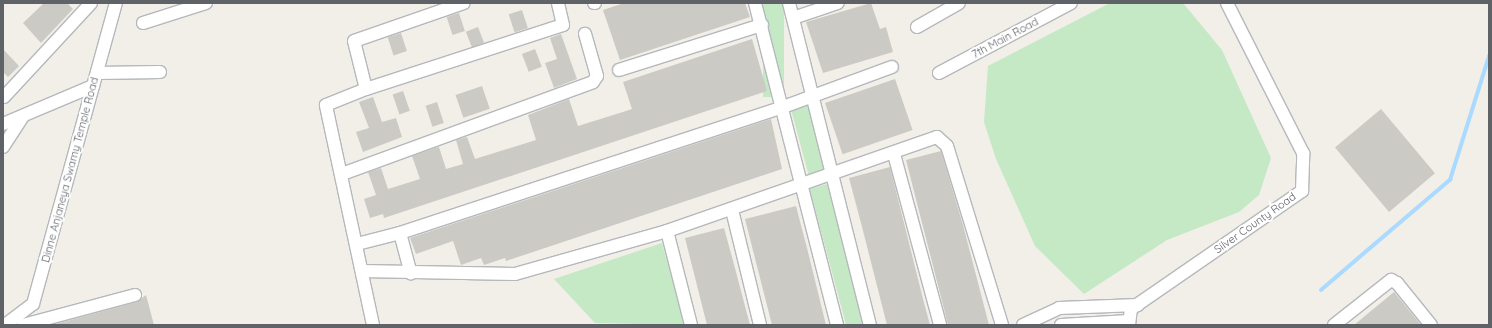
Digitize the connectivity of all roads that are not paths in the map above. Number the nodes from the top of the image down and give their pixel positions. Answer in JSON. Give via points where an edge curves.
{"nodes":[{"id":1,"x":91,"y":3,"type":"edge"},
{"id":2,"x":116,"y":3,"type":"edge"},
{"id":3,"x":206,"y":3,"type":"edge"},
{"id":4,"x":464,"y":3,"type":"edge"},
{"id":5,"x":558,"y":3,"type":"edge"},
{"id":6,"x":755,"y":3,"type":"edge"},
{"id":7,"x":789,"y":3,"type":"edge"},
{"id":8,"x":838,"y":3,"type":"edge"},
{"id":9,"x":959,"y":3,"type":"edge"},
{"id":10,"x":1071,"y":3,"type":"edge"},
{"id":11,"x":1227,"y":3,"type":"edge"},
{"id":12,"x":793,"y":18,"type":"junction"},
{"id":13,"x":143,"y":23,"type":"dead end"},
{"id":14,"x":762,"y":25,"type":"junction"},
{"id":15,"x":917,"y":27,"type":"dead end"},
{"id":16,"x":585,"y":34,"type":"dead end"},
{"id":17,"x":892,"y":67,"type":"dead end"},
{"id":18,"x":619,"y":70,"type":"dead end"},
{"id":19,"x":160,"y":72,"type":"dead end"},
{"id":20,"x":97,"y":73,"type":"junction"},
{"id":21,"x":939,"y":73,"type":"dead end"},
{"id":22,"x":93,"y":86,"type":"junction"},
{"id":23,"x":366,"y":89,"type":"junction"},
{"id":24,"x":812,"y":95,"type":"junction"},
{"id":25,"x":4,"y":97,"type":"edge"},
{"id":26,"x":783,"y":107,"type":"junction"},
{"id":27,"x":23,"y":116,"type":"junction"},
{"id":28,"x":3,"y":124,"type":"edge"},
{"id":29,"x":3,"y":147,"type":"edge"},
{"id":30,"x":894,"y":154,"type":"junction"},
{"id":31,"x":831,"y":173,"type":"junction"},
{"id":32,"x":342,"y":174,"type":"junction"},
{"id":33,"x":803,"y":185,"type":"junction"},
{"id":34,"x":732,"y":210,"type":"junction"},
{"id":35,"x":667,"y":231,"type":"junction"},
{"id":36,"x":400,"y":233,"type":"junction"},
{"id":37,"x":357,"y":244,"type":"junction"},
{"id":38,"x":362,"y":272,"type":"junction"},
{"id":39,"x":411,"y":274,"type":"junction"},
{"id":40,"x":135,"y":295,"type":"dead end"},
{"id":41,"x":1138,"y":304,"type":"junction"},
{"id":42,"x":1129,"y":323,"type":"edge"},
{"id":43,"x":4,"y":325,"type":"edge"},
{"id":44,"x":23,"y":325,"type":"edge"},
{"id":45,"x":374,"y":325,"type":"edge"},
{"id":46,"x":691,"y":325,"type":"edge"},
{"id":47,"x":760,"y":325,"type":"edge"},
{"id":48,"x":837,"y":325,"type":"edge"},
{"id":49,"x":870,"y":325,"type":"edge"},
{"id":50,"x":940,"y":325,"type":"edge"},
{"id":51,"x":1002,"y":325,"type":"edge"},
{"id":52,"x":1023,"y":325,"type":"edge"},
{"id":53,"x":1061,"y":325,"type":"edge"},
{"id":54,"x":1334,"y":325,"type":"edge"},
{"id":55,"x":1431,"y":325,"type":"edge"}],
"edges":[{"from":1,"to":25,"type":"street"},
{"from":2,"to":20,"type":"street","name":"Dinne Anjaneya Swamy Temple Road"},
{"from":3,"to":13,"type":"street"},
{"from":4,"to":23,"type":"street","via":[[354,41]]},
{"from":5,"to":23,"type":"street","via":[[563,25]]},
{"from":6,"to":14,"type":"street"},
{"from":7,"to":12,"type":"street"},
{"from":8,"to":12,"type":"street"},
{"from":9,"to":15,"type":"street"},
{"from":10,"to":21,"type":"street","name":"7th Main Road"},
{"from":11,"to":41,"type":"street","name":"Silver County Road","via":[[1303,153],[1302,191]]},
{"from":12,"to":24,"type":"street"},
{"from":14,"to":18,"type":"street"},
{"from":14,"to":26,"type":"street"},
{"from":16,"to":32,"type":"street","via":[[597,76],[593,82]]},
{"from":17,"to":24,"type":"street"},
{"from":19,"to":20,"type":"street"},
{"from":20,"to":22,"type":"street","name":"Dinne Anjaneya Swamy Temple Road"},
{"from":22,"to":27,"type":"street"},
{"from":22,"to":43,"type":"street","name":"Dinne Anjaneya Swamy Temple Road","via":[[33,304]]},
{"from":23,"to":32,"type":"street","via":[[326,105]]},
{"from":24,"to":26,"type":"street"},
{"from":24,"to":31,"type":"street"},
{"from":26,"to":33,"type":"street"},
{"from":26,"to":36,"type":"street"},
{"from":27,"to":28,"type":"street"},
{"from":27,"to":29,"type":"street"},
{"from":30,"to":31,"type":"street"},
{"from":30,"to":50,"type":"street"},
{"from":30,"to":51,"type":"street","via":[[937,137],[945,141]]},
{"from":31,"to":33,"type":"street"},
{"from":31,"to":49,"type":"street"},
{"from":32,"to":37,"type":"street"},
{"from":33,"to":34,"type":"street"},
{"from":33,"to":48,"type":"street"},
{"from":34,"to":35,"type":"street"},
{"from":34,"to":47,"type":"street"},
{"from":35,"to":39,"type":"street","via":[[515,274]]},
{"from":35,"to":46,"type":"street"},
{"from":36,"to":37,"type":"street"},
{"from":36,"to":39,"type":"street"},
{"from":37,"to":38,"type":"street"},
{"from":38,"to":39,"type":"street"},
{"from":38,"to":45,"type":"street"},
{"from":40,"to":44,"type":"street","via":[[34,319]]},
{"from":41,"to":42,"type":"street","name":"Silver County Road","via":[[1131,309]]},
{"from":41,"to":52,"type":"street","via":[[1059,308]]},
{"from":42,"to":53,"type":"street"},
{"from":54,"to":55,"type":"street","via":[[1391,280],[1397,283]]}]}
